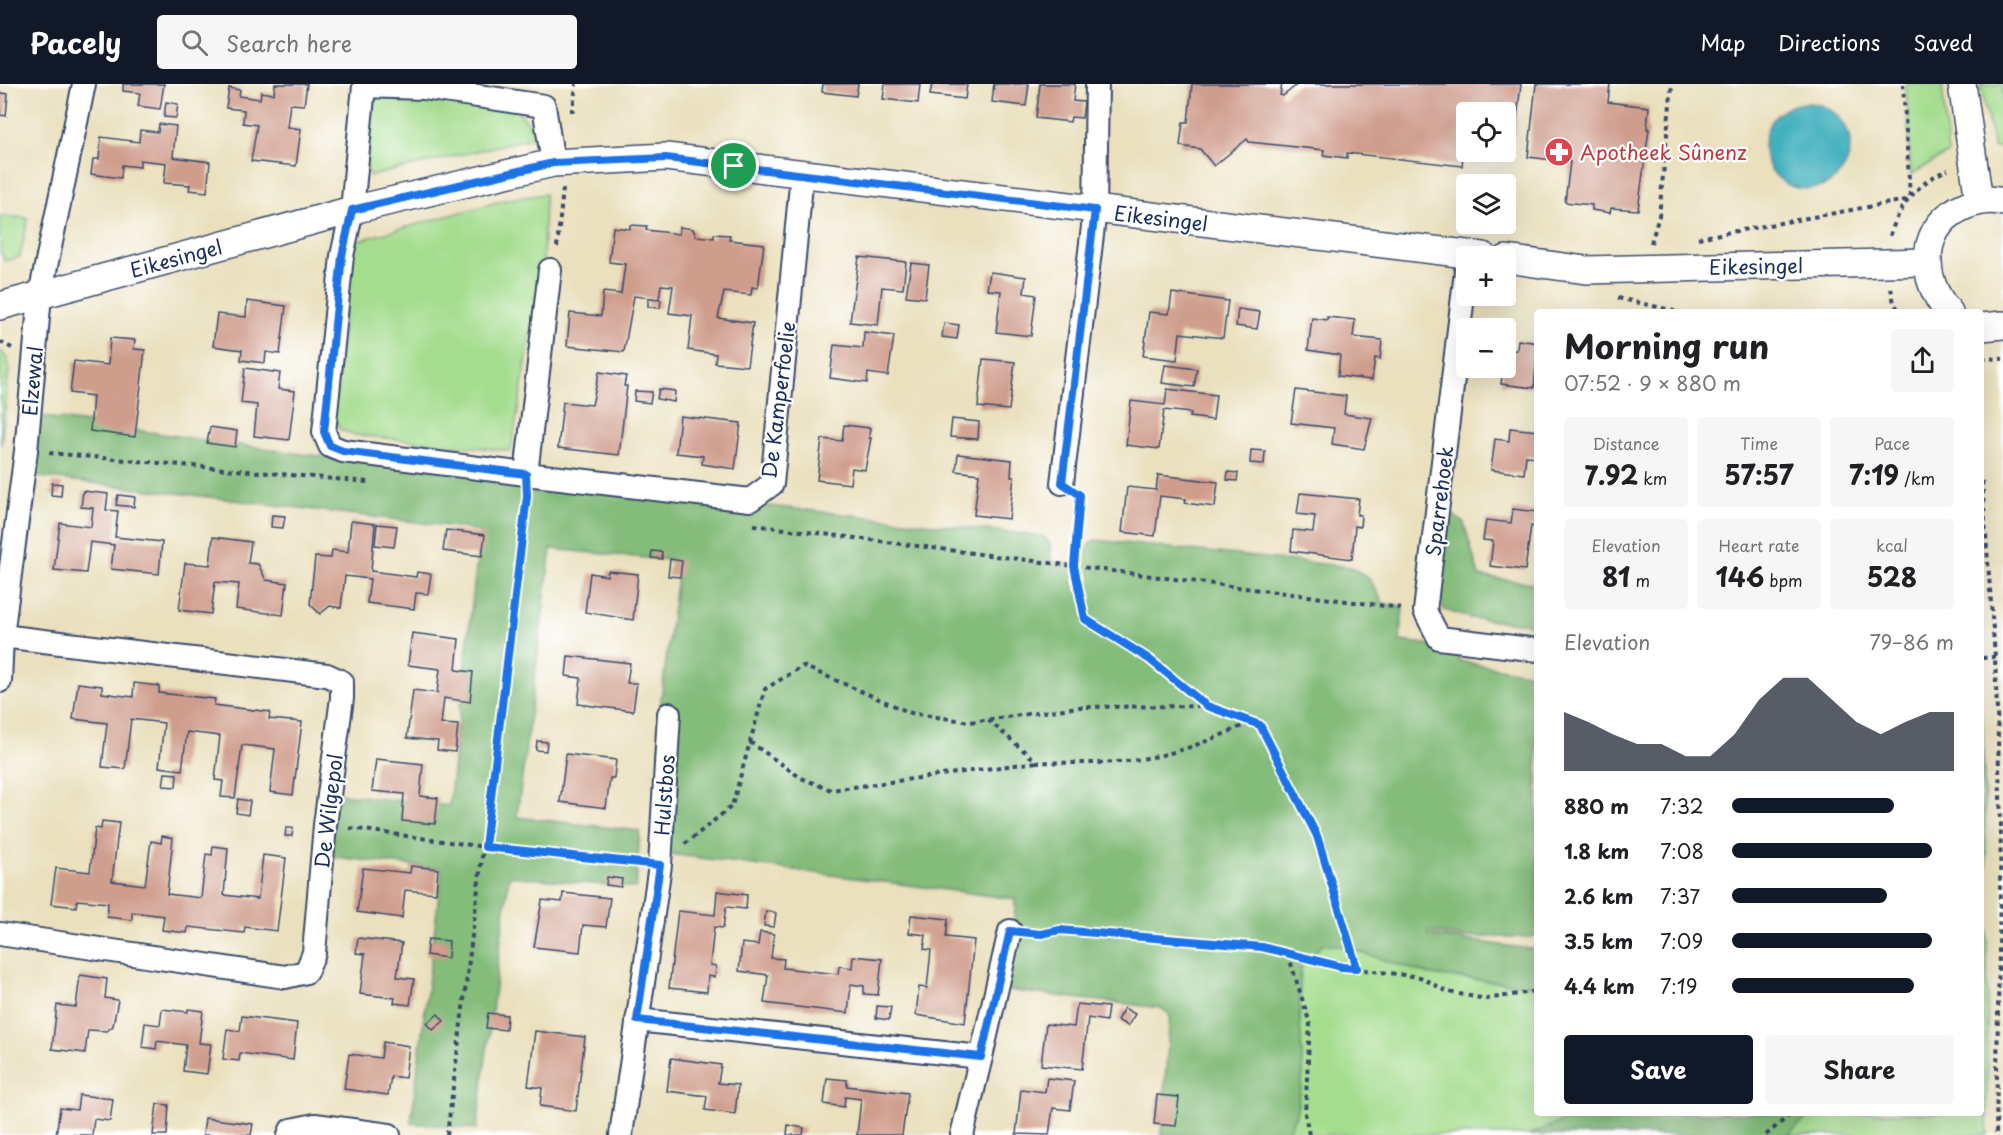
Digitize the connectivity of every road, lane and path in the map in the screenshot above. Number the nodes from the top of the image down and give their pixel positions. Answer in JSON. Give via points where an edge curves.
{"nodes":[{"id":1,"x":84,"y":84,"type":"edge"},
{"id":2,"x":1097,"y":84,"type":"edge"},
{"id":3,"x":1671,"y":84,"type":"edge"},
{"id":4,"x":1903,"y":84,"type":"edge"},
{"id":5,"x":1962,"y":84,"type":"edge"},
{"id":6,"x":553,"y":163,"type":"junction"},
{"id":7,"x":802,"y":174,"type":"junction"},
{"id":8,"x":1910,"y":196,"type":"dead end"},
{"id":9,"x":1906,"y":200,"type":"dead end"},
{"id":10,"x":1991,"y":201,"type":"edge"},
{"id":11,"x":352,"y":210,"type":"junction"},
{"id":12,"x":1095,"y":210,"type":"junction"},
{"id":13,"x":1697,"y":238,"type":"dead end"},
{"id":14,"x":1662,"y":245,"type":"dead end"},
{"id":15,"x":1456,"y":256,"type":"edge"},
{"id":16,"x":1516,"y":261,"type":"edge"},
{"id":17,"x":1927,"y":262,"type":"junction"},
{"id":18,"x":550,"y":270,"type":"joint"},
{"id":19,"x":40,"y":295,"type":"junction"},
{"id":20,"x":0,"y":306,"type":"edge"},
{"id":21,"x":1465,"y":306,"type":"edge"},
{"id":22,"x":1947,"y":309,"type":"edge"},
{"id":23,"x":1984,"y":358,"type":"edge"},
{"id":24,"x":2003,"y":359,"type":"edge"},
{"id":25,"x":26,"y":451,"type":"junction"},
{"id":26,"x":526,"y":474,"type":"junction"},
{"id":27,"x":372,"y":482,"type":"dead end"},
{"id":28,"x":1062,"y":483,"type":"joint"},
{"id":29,"x":539,"y":498,"type":"dead end"},
{"id":30,"x":1984,"y":508,"type":"edge"},
{"id":31,"x":753,"y":525,"type":"dead end"},
{"id":32,"x":1074,"y":566,"type":"junction"},
{"id":33,"x":1425,"y":611,"type":"junction"},
{"id":34,"x":2,"y":636,"type":"junction"},
{"id":35,"x":1534,"y":650,"type":"edge"},
{"id":36,"x":1995,"y":657,"type":"junction"},
{"id":37,"x":1984,"y":658,"type":"edge"},
{"id":38,"x":0,"y":681,"type":"edge"},
{"id":39,"x":1207,"y":706,"type":"junction"},
{"id":40,"x":669,"y":714,"type":"dead end"},
{"id":41,"x":988,"y":719,"type":"junction"},
{"id":42,"x":1251,"y":722,"type":"junction"},
{"id":43,"x":750,"y":742,"type":"junction"},
{"id":44,"x":1037,"y":762,"type":"junction"},
{"id":45,"x":326,"y":825,"type":"junction"},
{"id":46,"x":485,"y":847,"type":"junction"},
{"id":47,"x":660,"y":865,"type":"junction"},
{"id":48,"x":1010,"y":931,"type":"joint"},
{"id":49,"x":0,"y":934,"type":"edge"},
{"id":50,"x":1288,"y":953,"type":"junction"},
{"id":51,"x":1357,"y":968,"type":"junction"},
{"id":52,"x":1534,"y":992,"type":"edge"},
{"id":53,"x":637,"y":1020,"type":"junction"},
{"id":54,"x":981,"y":1057,"type":"junction"},
{"id":55,"x":1788,"y":1116,"type":"edge"},
{"id":56,"x":289,"y":1135,"type":"edge"},
{"id":57,"x":389,"y":1135,"type":"edge"},
{"id":58,"x":447,"y":1135,"type":"edge"},
{"id":59,"x":621,"y":1135,"type":"edge"},
{"id":60,"x":962,"y":1135,"type":"edge"},
{"id":61,"x":1309,"y":1135,"type":"edge"},
{"id":62,"x":1766,"y":1135,"type":"edge"},
{"id":63,"x":1996,"y":1135,"type":"edge"}],
"edges":[{"from":1,"to":19,"type":"street","name":"Elzewal"},
{"from":2,"to":12,"type":"street"},
{"from":3,"to":14,"type":"path","via":[[1659,216],[1650,247]]},
{"from":4,"to":8,"type":"path"},
{"from":5,"to":10,"type":"street"},
{"from":6,"to":7,"type":"street","name":"Eikesingel","via":[[666,158]]},
{"from":6,"to":11,"type":"street","name":"Eikesingel"},
{"from":6,"to":11,"type":"street","via":[[544,106],[424,88],[364,86]]},
{"from":6,"to":18,"type":"path","via":[[563,187],[556,261]]},
{"from":7,"to":12,"type":"street","name":"Eikesingel"},
{"from":7,"to":26,"type":"street","name":"De Kamperfoelie","via":[[772,484],[750,500]]},
{"from":9,"to":13,"type":"path","name":"Eikesingel"},
{"from":10,"to":17,"type":"street","via":[[1959,208],[1942,222],[1931,241]]},
{"from":11,"to":19,"type":"street","name":"Eikesingel"},
{"from":11,"to":26,"type":"street","name":"De Kamperfoelie","via":[[342,256],[324,432],[330,446],[343,451]]},
{"from":12,"to":15,"type":"street","name":"Eikesingel"},
{"from":12,"to":28,"type":"street"},
{"from":16,"to":17,"type":"street","name":"Eikesingel","via":[[1586,270]]},
{"from":17,"to":22,"type":"street","via":[[1933,289]]},
{"from":18,"to":26,"type":"street"},
{"from":19,"to":20,"type":"street","name":"Eikesingel"},
{"from":19,"to":25,"type":"street","name":"Elzewal"},
{"from":21,"to":33,"type":"street","name":"Sparrehoek"},
{"from":23,"to":24,"type":"path"},
{"from":25,"to":27,"type":"path"},
{"from":25,"to":34,"type":"street","name":"Elzewal"},
{"from":28,"to":32,"type":"path","via":[[1080,495]]},
{"from":29,"to":46,"type":"path","via":[[527,496]]},
{"from":30,"to":36,"type":"path"},
{"from":31,"to":32,"type":"path"},
{"from":32,"to":33,"type":"path"},
{"from":32,"to":39,"type":"path","via":[[1085,619],[1149,659]]},
{"from":33,"to":35,"type":"street","via":[[1439,638]]},
{"from":34,"to":38,"type":"street","name":"Elzewal"},
{"from":34,"to":45,"type":"street","name":"De Wilgepol","via":[[327,675],[342,682]]},
{"from":36,"to":37,"type":"path"},
{"from":36,"to":63,"type":"path","via":[[2001,824]]},
{"from":39,"to":41,"type":"path","via":[[1079,707]]},
{"from":39,"to":42,"type":"path"},
{"from":40,"to":47,"type":"street","name":"Hulstbos"},
{"from":41,"to":43,"type":"path","via":[[970,722],[911,713],[804,666],[765,689]]},
{"from":41,"to":44,"type":"path"},
{"from":42,"to":44,"type":"path","via":[[1209,741],[1146,759]]},
{"from":42,"to":51,"type":"path","via":[[1260,725],[1317,836]]},
{"from":43,"to":44,"type":"path","via":[[801,778],[831,790]]},
{"from":43,"to":47,"type":"path","via":[[732,806]]},
{"from":45,"to":46,"type":"path"},
{"from":45,"to":49,"type":"street","name":"De Wilgepol","via":[[314,953],[306,972],[285,977]]},
{"from":46,"to":47,"type":"path"},
{"from":46,"to":58,"type":"path"},
{"from":47,"to":53,"type":"street","name":"Hulstbos"},
{"from":48,"to":50,"type":"path","via":[[1041,934],[1060,930],[1262,947]]},
{"from":48,"to":54,"type":"street"},
{"from":50,"to":51,"type":"path"},
{"from":50,"to":61,"type":"path","via":[[1310,1024],[1305,1114]]},
{"from":51,"to":52,"type":"path","via":[[1420,977],[1448,992],[1486,999]]},
{"from":53,"to":54,"type":"street"},
{"from":53,"to":59,"type":"street","name":"Hulstbos"},
{"from":54,"to":60,"type":"street"},
{"from":55,"to":62,"type":"path"},
{"from":56,"to":57,"type":"street","via":[[291,1130],[315,1125]]}]}
